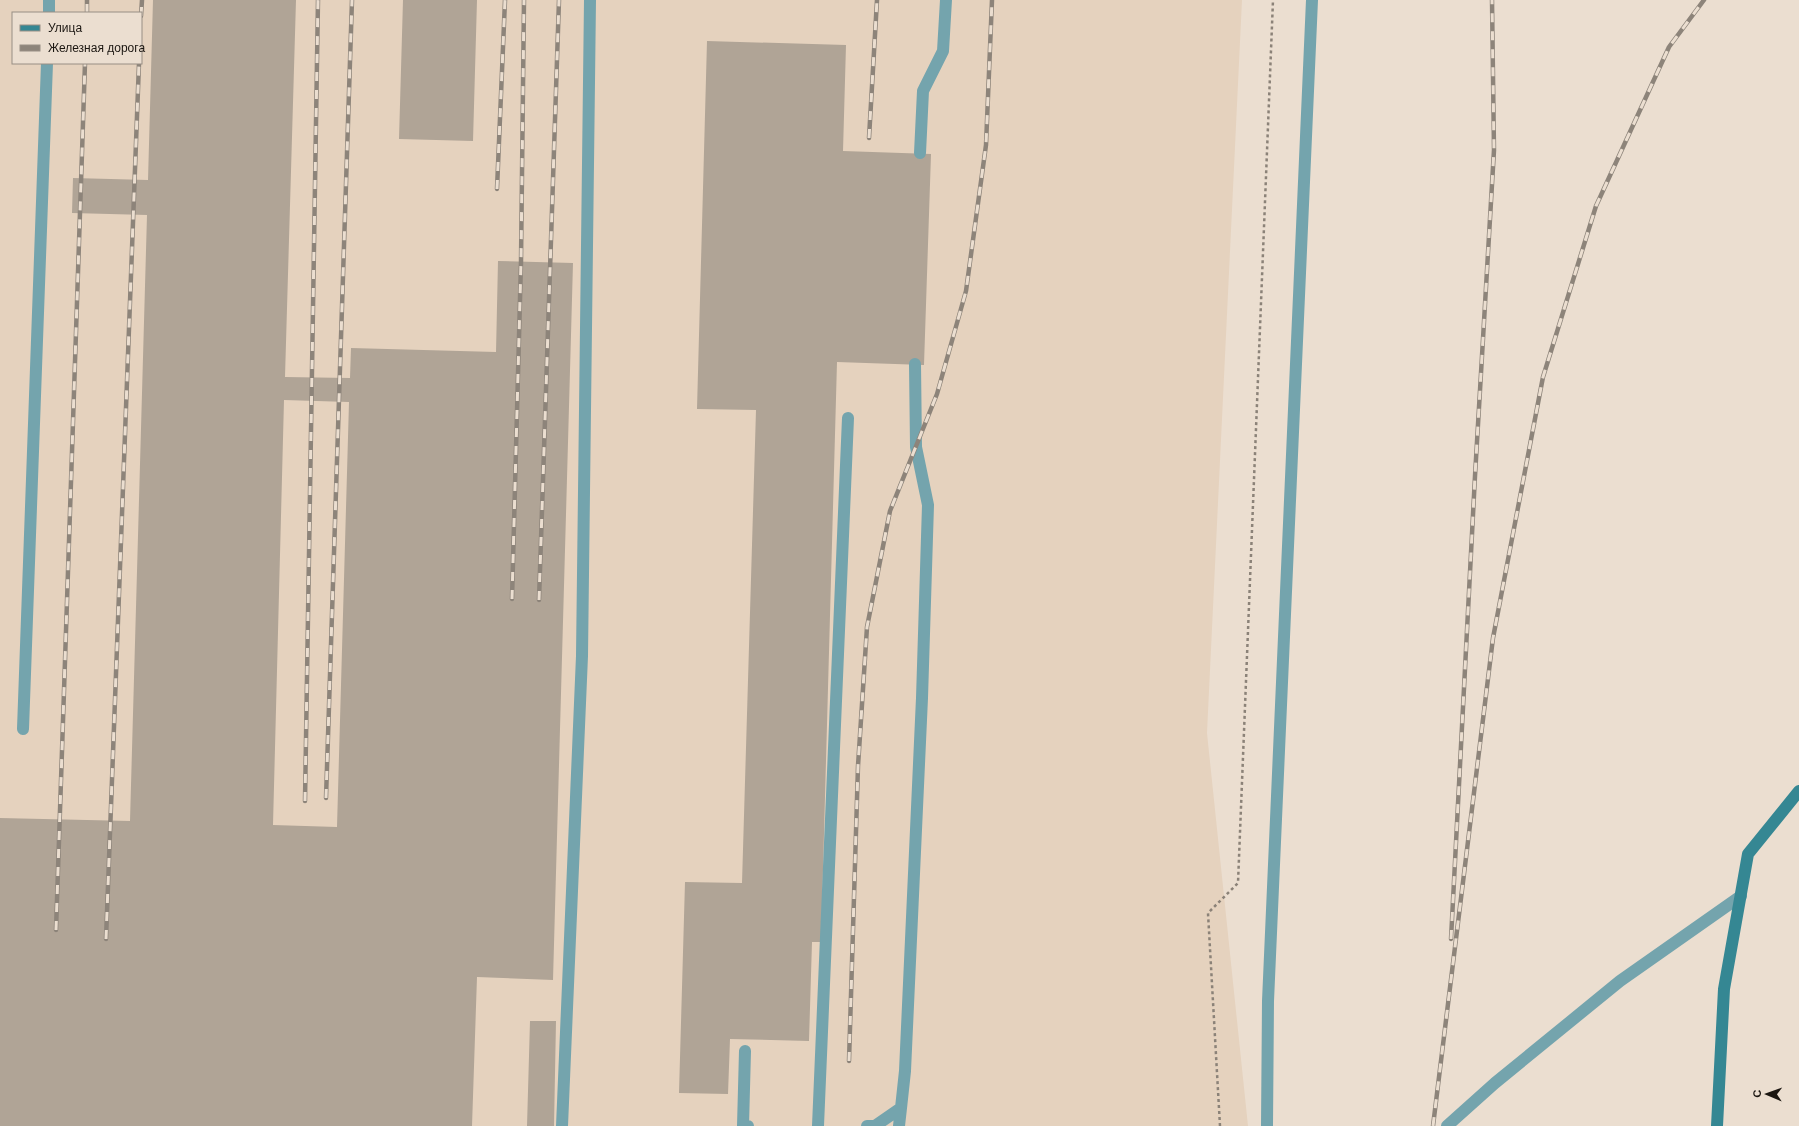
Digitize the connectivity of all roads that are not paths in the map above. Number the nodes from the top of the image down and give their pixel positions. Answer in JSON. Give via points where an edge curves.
{"nodes":[{"id":1,"x":49,"y":0,"type":"edge"},
{"id":2,"x":590,"y":0,"type":"edge"},
{"id":3,"x":946,"y":0,"type":"edge"},
{"id":4,"x":1312,"y":0,"type":"edge"},
{"id":5,"x":49,"y":12,"type":"edge"},
{"id":6,"x":47,"y":64,"type":"edge"},
{"id":7,"x":920,"y":153,"type":"dead end"},
{"id":8,"x":915,"y":364,"type":"dead end"},
{"id":9,"x":848,"y":418,"type":"dead end"},
{"id":10,"x":23,"y":729,"type":"dead end"},
{"id":11,"x":1799,"y":791,"type":"edge"},
{"id":12,"x":1741,"y":896,"type":"junction"},
{"id":13,"x":745,"y":1051,"type":"dead end"},
{"id":14,"x":901,"y":1108,"type":"junction"},
{"id":15,"x":562,"y":1126,"type":"edge"},
{"id":16,"x":748,"y":1126,"type":"edge"},
{"id":17,"x":818,"y":1126,"type":"edge"},
{"id":18,"x":867,"y":1126,"type":"edge"},
{"id":19,"x":899,"y":1126,"type":"edge"},
{"id":20,"x":1268,"y":1126,"type":"edge"},
{"id":21,"x":1447,"y":1126,"type":"edge"},
{"id":22,"x":1717,"y":1126,"type":"edge"}],
"edges":[{"from":1,"to":5,"type":"street"},
{"from":2,"to":15,"type":"street","via":[[582,656]]},
{"from":3,"to":7,"type":"street","via":[[943,51],[923,92]]},
{"from":4,"to":20,"type":"street","via":[[1268,1001]]},
{"from":6,"to":10,"type":"street"},
{"from":8,"to":14,"type":"street","via":[[916,447],[928,506],[922,698],[905,1071]]},
{"from":9,"to":17,"type":"street"},
{"from":11,"to":12,"type":"main road","via":[[1748,854]]},
{"from":12,"to":21,"type":"street","via":[[1620,981],[1495,1083]]},
{"from":12,"to":22,"type":"main road","via":[[1724,989]]},
{"from":13,"to":16,"type":"street","via":[[743,1126]]},
{"from":14,"to":18,"type":"street","via":[[876,1126]]},
{"from":14,"to":19,"type":"street"}]}
